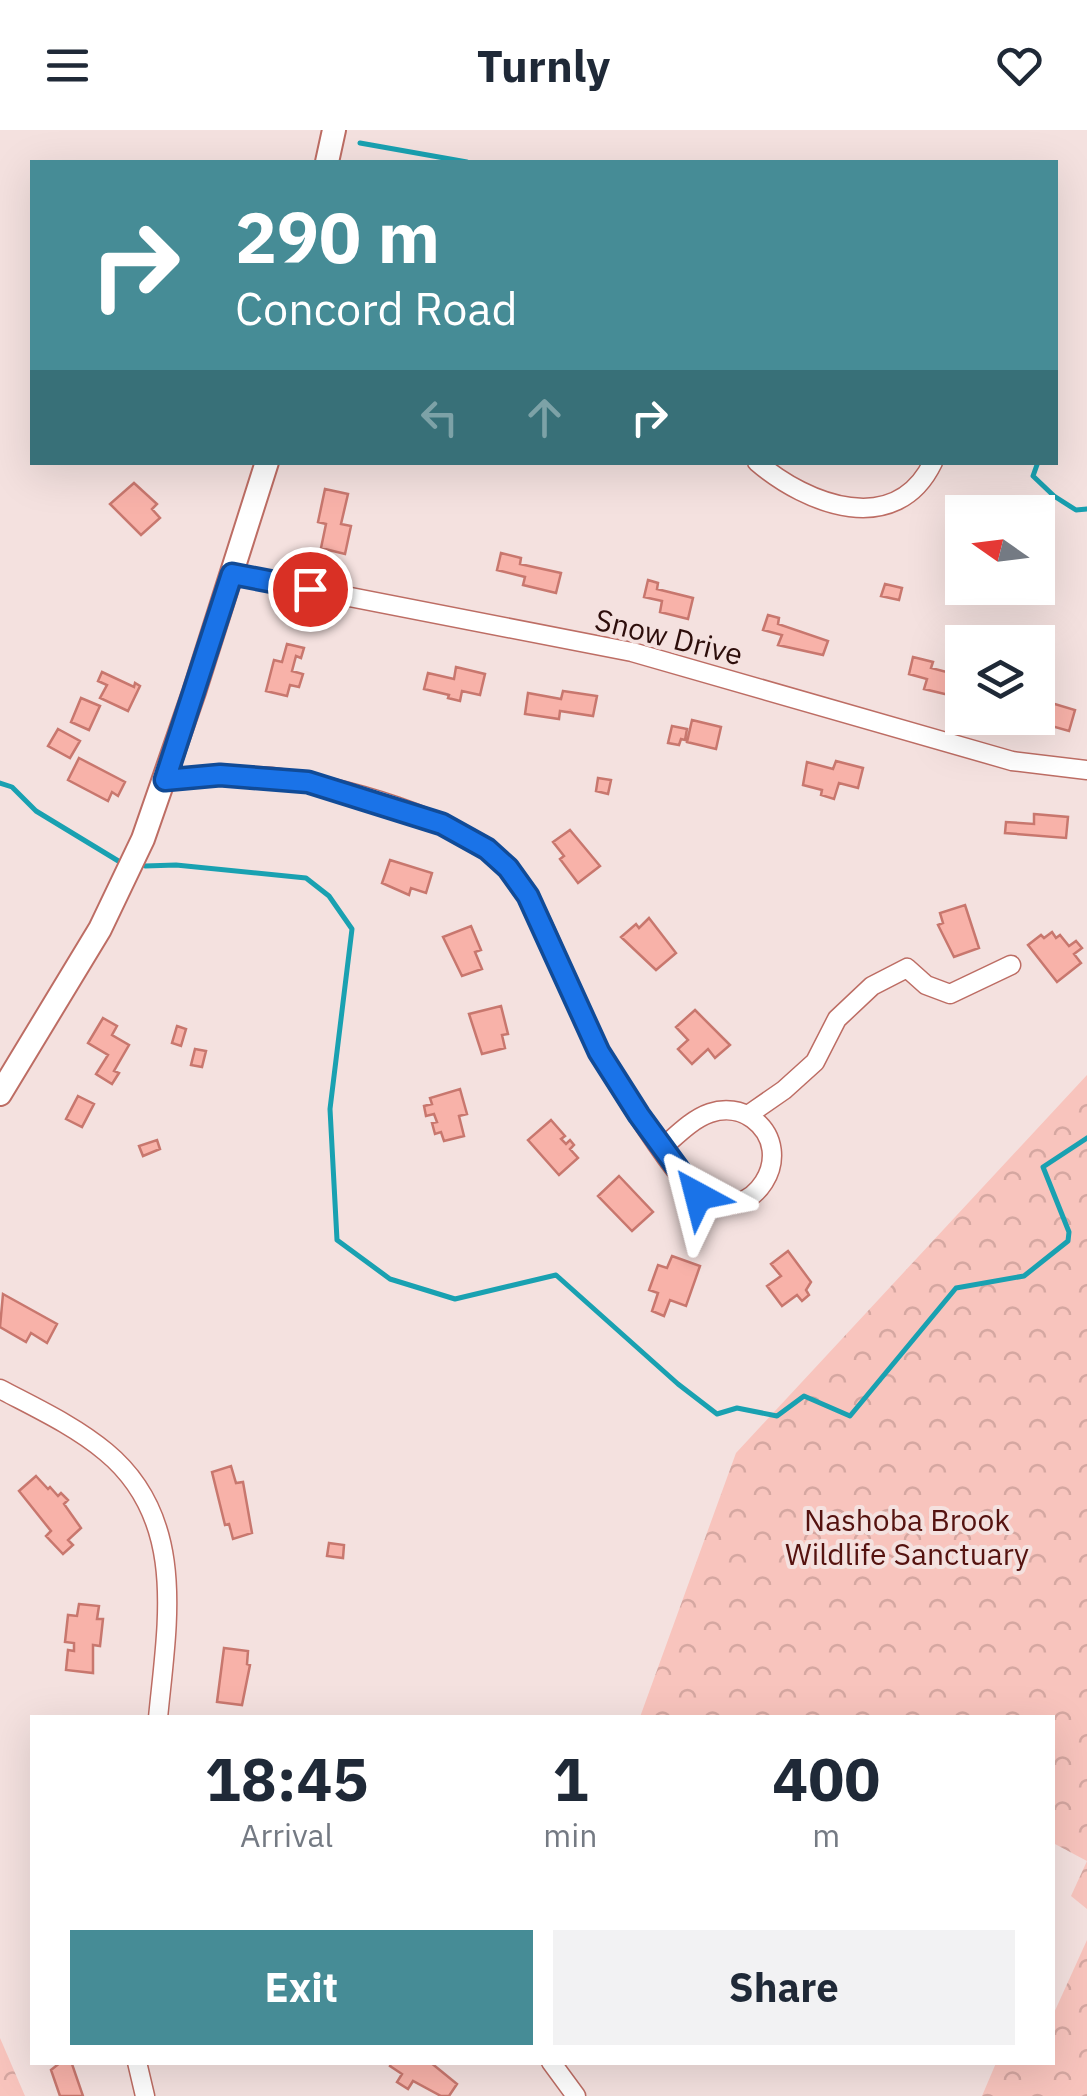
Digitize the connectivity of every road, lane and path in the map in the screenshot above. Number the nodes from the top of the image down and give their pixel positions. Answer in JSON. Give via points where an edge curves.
{"nodes":[{"id":1,"x":334,"y":130,"type":"edge"},
{"id":2,"x":326,"y":160,"type":"edge"},
{"id":3,"x":266,"y":465,"type":"edge"},
{"id":4,"x":761,"y":465,"type":"edge"},
{"id":5,"x":931,"y":465,"type":"edge"},
{"id":6,"x":232,"y":574,"type":"junction"},
{"id":7,"x":1087,"y":770,"type":"edge"},
{"id":8,"x":165,"y":780,"type":"junction"},
{"id":9,"x":1012,"y":964,"type":"dead end"},
{"id":10,"x":0,"y":1094,"type":"edge"},
{"id":11,"x":748,"y":1114,"type":"junction"},
{"id":12,"x":662,"y":1148,"type":"junction"},
{"id":13,"x":0,"y":1389,"type":"edge"},
{"id":14,"x":158,"y":1715,"type":"edge"},
{"id":15,"x":138,"y":2065,"type":"edge"},
{"id":16,"x":552,"y":2065,"type":"edge"},
{"id":17,"x":146,"y":2096,"type":"edge"},
{"id":18,"x":576,"y":2096,"type":"edge"}],
"edges":[{"from":1,"to":2,"type":"main road"},
{"from":3,"to":6,"type":"main road"},
{"from":4,"to":5,"type":"street","via":[[833,505],[868,508],[890,506],[914,490]]},
{"from":6,"to":7,"type":"street","name":"Snow Drive","via":[[632,652],[993,756]]},
{"from":6,"to":8,"type":"main road"},
{"from":8,"to":10,"type":"main road","via":[[100,928]]},
{"from":8,"to":12,"type":"street","via":[[220,775],[308,782],[442,824],[487,849],[528,896],[599,1052]]},
{"from":9,"to":11,"type":"street","via":[[950,994],[908,968],[872,986],[837,1019],[815,1062]]},
{"from":11,"to":12,"type":"street","via":[[707,1114]]},
{"from":11,"to":12,"type":"street","via":[[768,1135],[773,1162],[762,1188],[739,1203],[698,1196]]},
{"from":13,"to":14,"type":"street","via":[[104,1450],[153,1513],[169,1591]]},
{"from":15,"to":17,"type":"street"},
{"from":16,"to":18,"type":"street"}]}
